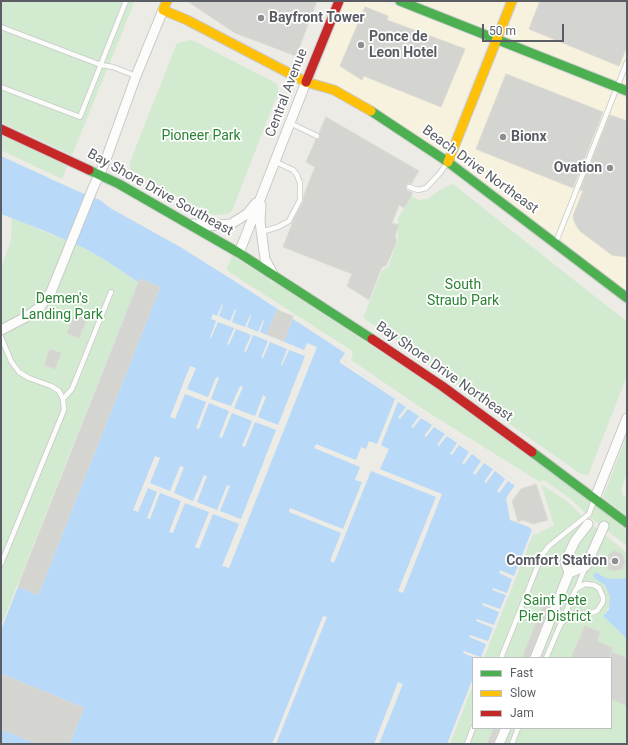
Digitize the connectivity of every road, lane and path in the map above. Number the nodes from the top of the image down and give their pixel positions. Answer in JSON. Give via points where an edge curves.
{"nodes":[{"id":1,"x":126,"y":1,"type":"edge"},
{"id":2,"x":338,"y":1,"type":"edge"},
{"id":3,"x":400,"y":1,"type":"edge"},
{"id":4,"x":512,"y":1,"type":"edge"},
{"id":5,"x":165,"y":5,"type":"edge"},
{"id":6,"x":1,"y":27,"type":"edge"},
{"id":7,"x":496,"y":40,"type":"junction"},
{"id":8,"x":627,"y":62,"type":"edge"},
{"id":9,"x":101,"y":65,"type":"junction"},
{"id":10,"x":136,"y":76,"type":"junction"},
{"id":11,"x":306,"y":82,"type":"junction"},
{"id":12,"x":1,"y":87,"type":"edge"},
{"id":13,"x":617,"y":87,"type":"junction"},
{"id":14,"x":627,"y":91,"type":"edge"},
{"id":15,"x":290,"y":124,"type":"junction"},
{"id":16,"x":1,"y":128,"type":"edge"},
{"id":17,"x":317,"y":136,"type":"dead end"},
{"id":18,"x":276,"y":162,"type":"junction"},
{"id":19,"x":448,"y":162,"type":"junction"},
{"id":20,"x":100,"y":174,"type":"junction"},
{"id":21,"x":409,"y":187,"type":"dead end"},
{"id":22,"x":262,"y":196,"type":"junction"},
{"id":23,"x":189,"y":224,"type":"junction"},
{"id":24,"x":261,"y":232,"type":"junction"},
{"id":25,"x":556,"y":243,"type":"junction"},
{"id":26,"x":239,"y":253,"type":"junction"},
{"id":27,"x":274,"y":275,"type":"junction"},
{"id":28,"x":111,"y":292,"type":"dead end"},
{"id":29,"x":627,"y":298,"type":"edge"},
{"id":30,"x":1,"y":330,"type":"edge"},
{"id":31,"x":1,"y":337,"type":"edge"},
{"id":32,"x":63,"y":399,"type":"junction"},
{"id":33,"x":627,"y":418,"type":"edge"},
{"id":34,"x":595,"y":498,"type":"junction"},
{"id":35,"x":627,"y":523,"type":"edge"},
{"id":36,"x":588,"y":524,"type":"dead end"},
{"id":37,"x":604,"y":526,"type":"dead end"},
{"id":38,"x":1,"y":564,"type":"edge"},
{"id":39,"x":586,"y":566,"type":"junction"},
{"id":40,"x":569,"y":573,"type":"junction"},
{"id":41,"x":576,"y":589,"type":"junction"},
{"id":42,"x":561,"y":624,"type":"junction"},
{"id":43,"x":501,"y":657,"type":"edge"},
{"id":44,"x":535,"y":657,"type":"edge"},
{"id":45,"x":546,"y":657,"type":"edge"},
{"id":46,"x":473,"y":729,"type":"edge"},
{"id":47,"x":506,"y":729,"type":"edge"},
{"id":48,"x":518,"y":729,"type":"edge"},
{"id":49,"x":467,"y":744,"type":"edge"},
{"id":50,"x":500,"y":744,"type":"edge"},
{"id":51,"x":512,"y":744,"type":"edge"}],
"edges":[{"from":1,"to":9,"type":"lane"},
{"from":2,"to":11,"type":"street","name":"Central Avenue"},
{"from":3,"to":7,"type":"street"},
{"from":4,"to":7,"type":"street"},
{"from":5,"to":10,"type":"street"},
{"from":5,"to":11,"type":"street","name":"Beach Drive Northeast","via":[[193,24]]},
{"from":6,"to":9,"type":"lane"},
{"from":7,"to":13,"type":"street"},
{"from":7,"to":19,"type":"street"},
{"from":8,"to":13,"type":"lane"},
{"from":9,"to":10,"type":"lane"},
{"from":9,"to":12,"type":"lane","via":[[80,117]]},
{"from":10,"to":20,"type":"street"},
{"from":11,"to":15,"type":"street","name":"Central Avenue"},
{"from":11,"to":19,"type":"street","name":"Beach Drive Northeast","via":[[334,90],[388,121]]},
{"from":13,"to":14,"type":"street"},
{"from":13,"to":25,"type":"lane"},
{"from":15,"to":17,"type":"lane"},
{"from":15,"to":18,"type":"street","name":"Central Avenue"},
{"from":16,"to":20,"type":"street","name":"Bay Shore Drive Southeast"},
{"from":18,"to":22,"type":"street","name":"Central Avenue"},
{"from":18,"to":24,"type":"lane","via":[[297,175],[300,183],[300,200],[288,221]]},
{"from":19,"to":21,"type":"lane","via":[[426,188],[418,190]]},
{"from":19,"to":25,"type":"street","name":"Beach Drive Northeast"},
{"from":20,"to":23,"type":"street","name":"Bay Shore Drive Southeast"},
{"from":20,"to":30,"type":"street","via":[[58,278],[46,300],[40,307]]},
{"from":22,"to":23,"type":"street","name":"Central Avenue","via":[[247,214],[232,224]]},
{"from":22,"to":24,"type":"street","name":"Central Avenue"},
{"from":22,"to":26,"type":"street","name":"Central Avenue"},
{"from":23,"to":26,"type":"street","name":"Bay Shore Drive Southeast"},
{"from":24,"to":27,"type":"street","name":"Central Avenue","via":[[265,259]]},
{"from":25,"to":29,"type":"street","name":"Beach Drive Northeast"},
{"from":26,"to":27,"type":"street","name":"Bay Shore Drive Northeast"},
{"from":27,"to":34,"type":"street","name":"Bay Shore Drive Northeast","via":[[442,386]]},
{"from":28,"to":32,"type":"lane","via":[[72,389]]},
{"from":31,"to":32,"type":"lane","via":[[18,372],[51,386],[59,391]]},
{"from":32,"to":38,"type":"lane","via":[[64,410]]},
{"from":33,"to":34,"type":"street"},
{"from":34,"to":35,"type":"street","name":"Bay Shore Drive Northeast"},
{"from":34,"to":43,"type":"lane","via":[[589,514],[549,546],[542,555]]},
{"from":36,"to":40,"type":"street","via":[[575,541],[565,562]]},
{"from":37,"to":39,"type":"street"},
{"from":39,"to":40,"type":"street"},
{"from":39,"to":41,"type":"lane"},
{"from":40,"to":44,"type":"street"},
{"from":41,"to":42,"type":"lane"},
{"from":41,"to":42,"type":"lane","via":[[585,584],[594,585],[602,592],[603,602],[592,614],[568,614]]},
{"from":42,"to":45,"type":"lane"},
{"from":46,"to":49,"type":"lane"},
{"from":47,"to":50,"type":"street"},
{"from":48,"to":51,"type":"lane"}]}
